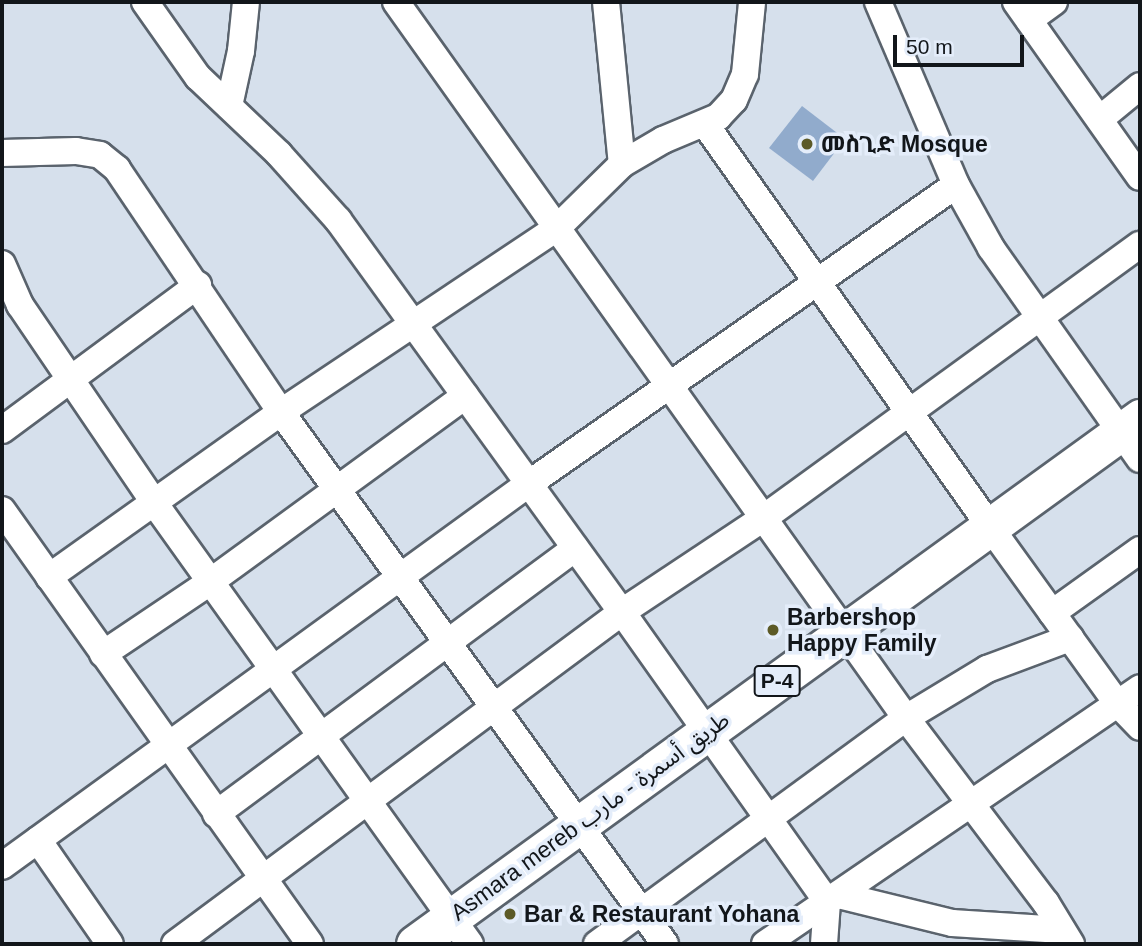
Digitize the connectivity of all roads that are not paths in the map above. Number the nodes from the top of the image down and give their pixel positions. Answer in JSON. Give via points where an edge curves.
{"nodes":[{"id":1,"x":145,"y":2,"type":"edge"},
{"id":2,"x":246,"y":2,"type":"edge"},
{"id":3,"x":396,"y":2,"type":"edge"},
{"id":4,"x":606,"y":2,"type":"edge"},
{"id":5,"x":752,"y":2,"type":"edge"},
{"id":6,"x":878,"y":2,"type":"edge"},
{"id":7,"x":1054,"y":2,"type":"edge"},
{"id":8,"x":1023,"y":11,"type":"edge"},
{"id":9,"x":1140,"y":86,"type":"edge"},
{"id":10,"x":229,"y":106,"type":"junction"},
{"id":11,"x":1100,"y":119,"type":"junction"},
{"id":12,"x":705,"y":124,"type":"junction"},
{"id":13,"x":2,"y":153,"type":"edge"},
{"id":14,"x":622,"y":164,"type":"junction"},
{"id":15,"x":1140,"y":177,"type":"edge"},
{"id":16,"x":956,"y":185,"type":"junction"},
{"id":17,"x":558,"y":227,"type":"junction"},
{"id":18,"x":1140,"y":244,"type":"edge"},
{"id":19,"x":2,"y":264,"type":"edge"},
{"id":20,"x":198,"y":285,"type":"junction"},
{"id":21,"x":817,"y":285,"type":"junction"},
{"id":22,"x":1041,"y":316,"type":"junction"},
{"id":23,"x":413,"y":325,"type":"junction"},
{"id":24,"x":70,"y":380,"type":"junction"},
{"id":25,"x":670,"y":384,"type":"junction"},
{"id":26,"x":465,"y":396,"type":"junction"},
{"id":27,"x":281,"y":412,"type":"junction"},
{"id":28,"x":909,"y":413,"type":"junction"},
{"id":29,"x":2,"y":430,"type":"edge"},
{"id":30,"x":1134,"y":436,"type":"edge"},
{"id":31,"x":527,"y":485,"type":"junction"},
{"id":32,"x":337,"y":492,"type":"junction"},
{"id":33,"x":155,"y":504,"type":"junction"},
{"id":34,"x":2,"y":510,"type":"edge"},
{"id":35,"x":765,"y":517,"type":"junction"},
{"id":36,"x":990,"y":527,"type":"junction"},
{"id":37,"x":575,"y":548,"type":"junction"},
{"id":38,"x":1140,"y":550,"type":"edge"},
{"id":39,"x":49,"y":577,"type":"junction"},
{"id":40,"x":398,"y":578,"type":"junction"},
{"id":41,"x":210,"y":582,"type":"junction"},
{"id":42,"x":622,"y":612,"type":"junction"},
{"id":43,"x":1052,"y":612,"type":"junction"},
{"id":44,"x":846,"y":632,"type":"junction"},
{"id":45,"x":1070,"y":638,"type":"junction"},
{"id":46,"x":444,"y":642,"type":"junction"},
{"id":47,"x":103,"y":654,"type":"junction"},
{"id":48,"x":272,"y":670,"type":"junction"},
{"id":49,"x":1140,"y":688,"type":"edge"},
{"id":50,"x":1117,"y":703,"type":"junction"},
{"id":51,"x":493,"y":709,"type":"junction"},
{"id":52,"x":906,"y":718,"type":"junction"},
{"id":53,"x":1140,"y":727,"type":"edge"},
{"id":54,"x":706,"y":733,"type":"junction"},
{"id":55,"x":320,"y":735,"type":"junction"},
{"id":56,"x":167,"y":747,"type":"junction"},
{"id":57,"x":370,"y":803,"type":"junction"},
{"id":58,"x":968,"y":804,"type":"junction"},
{"id":59,"x":216,"y":814,"type":"junction"},
{"id":60,"x":769,"y":821,"type":"junction"},
{"id":61,"x":580,"y":824,"type":"junction"},
{"id":62,"x":38,"y":840,"type":"junction"},
{"id":63,"x":2,"y":866,"type":"edge"},
{"id":64,"x":264,"y":880,"type":"junction"},
{"id":65,"x":832,"y":898,"type":"junction"},
{"id":66,"x":642,"y":912,"type":"junction"},
{"id":67,"x":460,"y":931,"type":"edge"},
{"id":68,"x":1067,"y":937,"type":"edge"},
{"id":69,"x":110,"y":944,"type":"edge"},
{"id":70,"x":174,"y":944,"type":"edge"},
{"id":71,"x":310,"y":944,"type":"edge"},
{"id":72,"x":415,"y":944,"type":"edge"},
{"id":73,"x":597,"y":944,"type":"edge"},
{"id":74,"x":665,"y":944,"type":"edge"},
{"id":75,"x":765,"y":944,"type":"edge"},
{"id":76,"x":824,"y":944,"type":"edge"}],
"edges":[{"from":1,"to":10,"type":"street","via":[[198,76]]},
{"from":2,"to":10,"type":"street","via":[[242,51]]},
{"from":3,"to":17,"type":"street"},
{"from":4,"to":14,"type":"street"},
{"from":5,"to":12,"type":"street","via":[[745,74],[734,100]]},
{"from":6,"to":16,"type":"street"},
{"from":7,"to":8,"type":"street"},
{"from":8,"to":11,"type":"street"},
{"from":9,"to":11,"type":"street"},
{"from":10,"to":23,"type":"street","via":[[338,220]]},
{"from":11,"to":15,"type":"street"},
{"from":12,"to":14,"type":"street","via":[[663,140]]},
{"from":12,"to":21,"type":"street"},
{"from":13,"to":20,"type":"street","via":[[76,151],[100,155],[117,169]]},
{"from":14,"to":17,"type":"street"},
{"from":16,"to":21,"type":"street"},
{"from":16,"to":22,"type":"street","via":[[992,247]]},
{"from":17,"to":23,"type":"street"},
{"from":17,"to":25,"type":"street"},
{"from":18,"to":22,"type":"street"},
{"from":19,"to":24,"type":"street","via":[[20,305]]},
{"from":20,"to":24,"type":"street"},
{"from":20,"to":27,"type":"street"},
{"from":21,"to":25,"type":"street"},
{"from":21,"to":28,"type":"street"},
{"from":22,"to":28,"type":"street"},
{"from":22,"to":30,"type":"street"},
{"from":23,"to":26,"type":"street"},
{"from":23,"to":27,"type":"street"},
{"from":24,"to":29,"type":"street"},
{"from":24,"to":33,"type":"street"},
{"from":25,"to":31,"type":"street"},
{"from":25,"to":35,"type":"street"},
{"from":26,"to":31,"type":"street"},
{"from":26,"to":32,"type":"street"},
{"from":27,"to":32,"type":"street"},
{"from":27,"to":33,"type":"street"},
{"from":28,"to":35,"type":"street"},
{"from":28,"to":36,"type":"street"},
{"from":30,"to":36,"type":"highway","name":"Asmara mereb طريق أسمرة - مارب","number":"P-4"},
{"from":31,"to":37,"type":"street"},
{"from":31,"to":40,"type":"street"},
{"from":32,"to":40,"type":"street"},
{"from":32,"to":41,"type":"street"},
{"from":33,"to":39,"type":"street"},
{"from":33,"to":41,"type":"street"},
{"from":34,"to":39,"type":"street"},
{"from":35,"to":42,"type":"street"},
{"from":35,"to":44,"type":"street"},
{"from":36,"to":43,"type":"street"},
{"from":36,"to":44,"type":"highway","name":"Asmara mereb طريق أسمرة - مارب","number":"P-4"},
{"from":37,"to":42,"type":"street"},
{"from":37,"to":46,"type":"street"},
{"from":38,"to":43,"type":"street"},
{"from":39,"to":47,"type":"street"},
{"from":40,"to":46,"type":"street"},
{"from":40,"to":48,"type":"street"},
{"from":41,"to":47,"type":"street"},
{"from":41,"to":48,"type":"street"},
{"from":42,"to":51,"type":"street"},
{"from":42,"to":54,"type":"street"},
{"from":43,"to":45,"type":"street"},
{"from":44,"to":52,"type":"street"},
{"from":44,"to":54,"type":"highway","name":"Asmara mereb طريق أسمرة - مارب","number":"P-4"},
{"from":45,"to":50,"type":"street"},
{"from":45,"to":52,"type":"street","via":[[987,669]]},
{"from":46,"to":51,"type":"street"},
{"from":46,"to":55,"type":"street"},
{"from":47,"to":56,"type":"street"},
{"from":48,"to":55,"type":"street"},
{"from":48,"to":56,"type":"street"},
{"from":49,"to":50,"type":"street"},
{"from":50,"to":53,"type":"street"},
{"from":50,"to":58,"type":"street"},
{"from":51,"to":57,"type":"street"},
{"from":51,"to":61,"type":"street"},
{"from":52,"to":58,"type":"street"},
{"from":52,"to":60,"type":"street"},
{"from":54,"to":60,"type":"street"},
{"from":54,"to":61,"type":"highway","name":"Asmara mereb طريق أسمرة - مارب","number":"P-4"},
{"from":55,"to":57,"type":"street"},
{"from":55,"to":59,"type":"street"},
{"from":56,"to":59,"type":"street"},
{"from":56,"to":62,"type":"street"},
{"from":57,"to":64,"type":"street"},
{"from":57,"to":67,"type":"street"},
{"from":58,"to":65,"type":"street"},
{"from":58,"to":68,"type":"street","via":[[1004,846]]},
{"from":59,"to":64,"type":"street"},
{"from":60,"to":65,"type":"street"},
{"from":60,"to":66,"type":"street"},
{"from":61,"to":66,"type":"street"},
{"from":61,"to":67,"type":"highway","name":"Asmara mereb طريق أسمرة - مارب","number":"P-4"},
{"from":62,"to":63,"type":"street"},
{"from":62,"to":69,"type":"street"},
{"from":64,"to":70,"type":"street"},
{"from":64,"to":71,"type":"street"},
{"from":65,"to":68,"type":"street","via":[[953,923]]},
{"from":65,"to":75,"type":"street"},
{"from":65,"to":76,"type":"street"},
{"from":66,"to":73,"type":"street"},
{"from":66,"to":74,"type":"street"},
{"from":67,"to":72,"type":"highway","name":"Asmara mereb طريق أسمرة - مارب","number":"P-4"}]}
